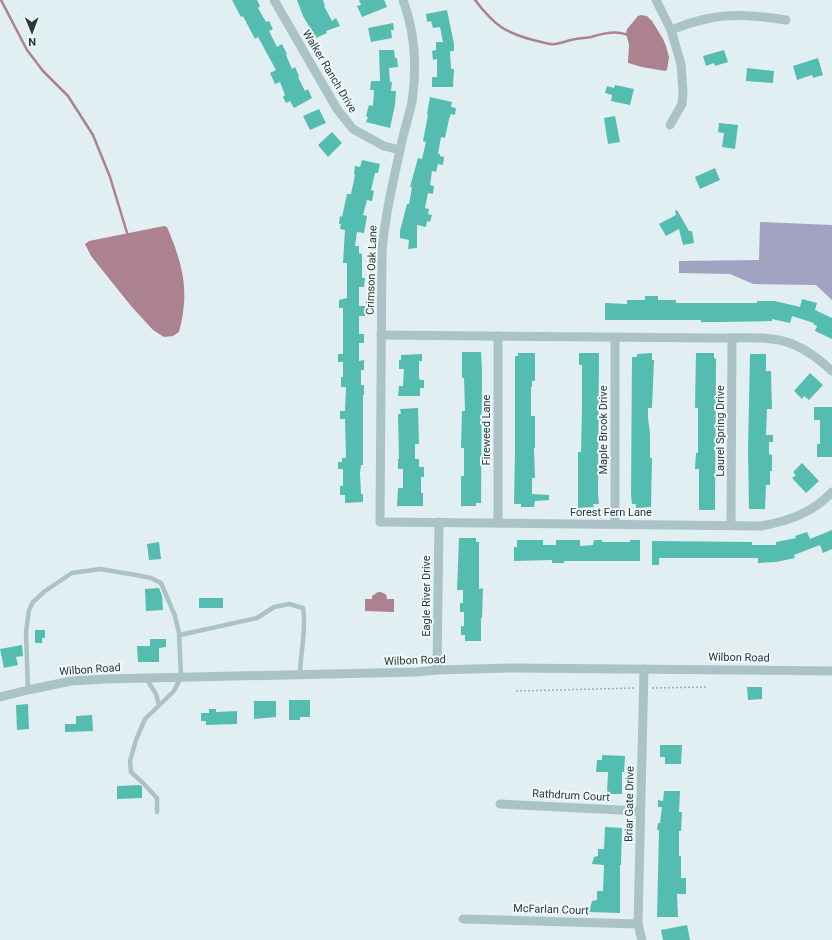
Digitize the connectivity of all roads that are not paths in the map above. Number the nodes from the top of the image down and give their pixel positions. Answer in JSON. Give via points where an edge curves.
{"nodes":[{"id":1,"x":274,"y":0,"type":"edge"},
{"id":2,"x":402,"y":0,"type":"edge"},
{"id":3,"x":656,"y":0,"type":"edge"},
{"id":4,"x":786,"y":20,"type":"dead end"},
{"id":5,"x":670,"y":30,"type":"junction"},
{"id":6,"x":670,"y":125,"type":"dead end"},
{"id":7,"x":400,"y":150,"type":"junction"},
{"id":8,"x":381,"y":335,"type":"junction"},
{"id":9,"x":498,"y":336,"type":"junction"},
{"id":10,"x":615,"y":337,"type":"junction"},
{"id":11,"x":732,"y":338,"type":"junction"},
{"id":12,"x":832,"y":371,"type":"edge"},
{"id":13,"x":832,"y":492,"type":"edge"},
{"id":14,"x":380,"y":522,"type":"joint"},
{"id":15,"x":439,"y":522,"type":"junction"},
{"id":16,"x":498,"y":523,"type":"junction"},
{"id":17,"x":615,"y":524,"type":"junction"},
{"id":18,"x":731,"y":525,"type":"junction"},
{"id":19,"x":180,"y":635,"type":"junction"},
{"id":20,"x":644,"y":669,"type":"junction"},
{"id":21,"x":437,"y":670,"type":"junction"},
{"id":22,"x":832,"y":671,"type":"edge"},
{"id":23,"x":300,"y":675,"type":"junction"},
{"id":24,"x":181,"y":677,"type":"junction"},
{"id":25,"x":146,"y":678,"type":"junction"},
{"id":26,"x":28,"y":690,"type":"junction"},
{"id":27,"x":0,"y":697,"type":"edge"},
{"id":28,"x":159,"y":705,"type":"junction"},
{"id":29,"x":500,"y":804,"type":"dead end"},
{"id":30,"x":640,"y":811,"type":"junction"},
{"id":31,"x":157,"y":812,"type":"dead end"},
{"id":32,"x":463,"y":919,"type":"dead end"},
{"id":33,"x":638,"y":924,"type":"junction"},
{"id":34,"x":642,"y":940,"type":"edge"}],
"edges":[{"from":1,"to":7,"type":"street","name":"Walker Ranch Drive","via":[[337,109],[352,130],[384,146]]},
{"from":2,"to":7,"type":"street","name":"Crimson Oak Lane","via":[[411,31],[415,67],[411,103]]},
{"from":3,"to":5,"type":"street"},
{"from":4,"to":5,"type":"street","via":[[748,15],[720,16]]},
{"from":5,"to":6,"type":"street","via":[[681,64],[683,93],[682,104]]},
{"from":7,"to":8,"type":"street","name":"Crimson Oak Lane","via":[[384,224]]},
{"from":8,"to":9,"type":"street"},
{"from":8,"to":14,"type":"street","name":"Crimson Oak Lane"},
{"from":9,"to":10,"type":"street"},
{"from":9,"to":16,"type":"street","name":"Fireweed Lane"},
{"from":10,"to":11,"type":"street"},
{"from":10,"to":17,"type":"street","name":"Maple Brook Drive"},
{"from":11,"to":12,"type":"street","via":[[761,337],[796,344],[817,357]]},
{"from":11,"to":18,"type":"street","name":"Laurel Spring Drive"},
{"from":13,"to":18,"type":"street","name":"Forest Fern Lane","via":[[809,511],[795,518],[761,526]]},
{"from":14,"to":15,"type":"street","name":"Forest Fern Lane"},
{"from":15,"to":16,"type":"street","name":"Forest Fern Lane"},
{"from":15,"to":21,"type":"street","name":"Eagle River Drive"},
{"from":16,"to":17,"type":"street","name":"Forest Fern Lane"},
{"from":17,"to":18,"type":"street","name":"Forest Fern Lane"},
{"from":19,"to":23,"type":"lane","via":[[257,618],[274,607],[289,604],[303,608],[305,620]]},
{"from":19,"to":24,"type":"lane"},
{"from":19,"to":26,"type":"lane","via":[[176,616],[161,583],[151,578],[100,569],[72,573],[45,591],[28,610]]},
{"from":20,"to":21,"type":"street","name":"Wilbon Road"},
{"from":20,"to":22,"type":"street","name":"Wilbon Road"},
{"from":20,"to":30,"type":"street","name":"Briar Gate Drive"},
{"from":21,"to":23,"type":"street","name":"Wilbon Road"},
{"from":23,"to":24,"type":"street","name":"Wilbon Road"},
{"from":24,"to":25,"type":"street","name":"Wilbon Road"},
{"from":24,"to":28,"type":"lane","via":[[174,691]]},
{"from":25,"to":26,"type":"street","name":"Wilbon Road","via":[[71,681]]},
{"from":25,"to":28,"type":"lane","via":[[156,694]]},
{"from":26,"to":27,"type":"street","name":"Wilbon Road"},
{"from":28,"to":31,"type":"lane","via":[[144,719],[130,761],[131,772],[157,798]]},
{"from":29,"to":30,"type":"street","name":"Rathdrum Court"},
{"from":30,"to":33,"type":"street","name":"Briar Gate Drive"},
{"from":32,"to":33,"type":"street","name":"McFarlan Court"},
{"from":33,"to":34,"type":"street","name":"Briar Gate Drive"}]}
